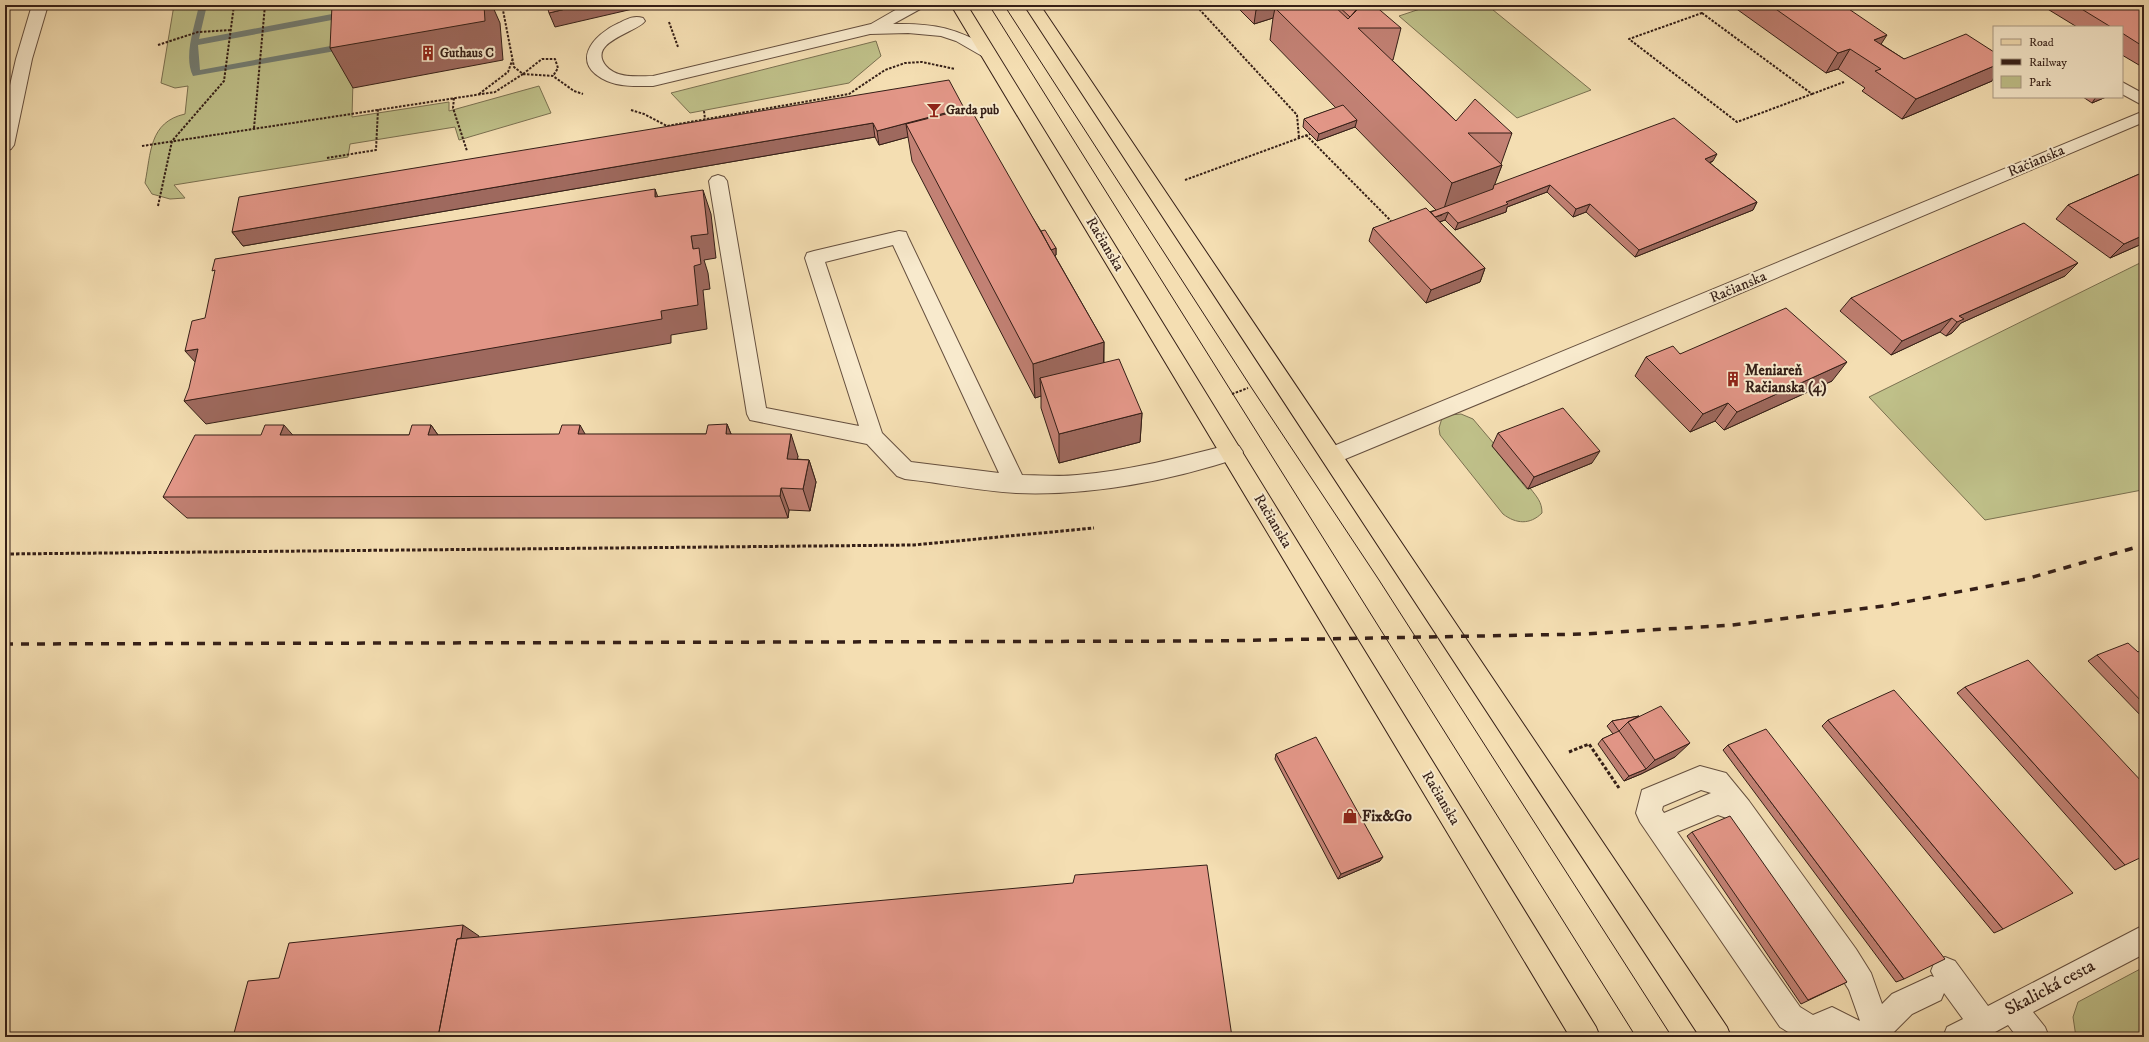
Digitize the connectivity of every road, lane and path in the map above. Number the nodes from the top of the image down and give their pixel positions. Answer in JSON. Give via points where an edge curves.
{"nodes":[{"id":1,"x":40,"y":5,"type":"edge"},
{"id":2,"x":234,"y":5,"type":"edge"},
{"id":3,"x":265,"y":5,"type":"edge"},
{"id":4,"x":502,"y":5,"type":"edge"},
{"id":5,"x":916,"y":5,"type":"edge"},
{"id":6,"x":960,"y":5,"type":"edge"},
{"id":7,"x":1032,"y":5,"type":"edge"},
{"id":8,"x":1202,"y":5,"type":"edge"},
{"id":9,"x":666,"y":15,"type":"dead end"},
{"id":10,"x":504,"y":17,"type":"junction"},
{"id":11,"x":497,"y":18,"type":"dead end"},
{"id":12,"x":637,"y":21,"type":"dead end"},
{"id":13,"x":870,"y":29,"type":"junction"},
{"id":14,"x":231,"y":30,"type":"junction"},
{"id":15,"x":158,"y":44,"type":"dead end"},
{"id":16,"x":680,"y":52,"type":"dead end"},
{"id":17,"x":988,"y":53,"type":"junction"},
{"id":18,"x":513,"y":58,"type":"junction"},
{"id":19,"x":958,"y":70,"type":"dead end"},
{"id":20,"x":523,"y":74,"type":"junction"},
{"id":21,"x":553,"y":76,"type":"junction"},
{"id":22,"x":1844,"y":82,"type":"dead end"},
{"id":23,"x":2123,"y":88,"type":"edge"},
{"id":24,"x":478,"y":94,"type":"junction"},
{"id":25,"x":1812,"y":94,"type":"junction"},
{"id":26,"x":587,"y":96,"type":"dead end"},
{"id":27,"x":454,"y":98,"type":"junction"},
{"id":28,"x":2144,"y":101,"type":"edge"},
{"id":29,"x":378,"y":109,"type":"junction"},
{"id":30,"x":628,"y":109,"type":"dead end"},
{"id":31,"x":704,"y":111,"type":"dead end"},
{"id":32,"x":2144,"y":116,"type":"edge"},
{"id":33,"x":705,"y":119,"type":"junction"},
{"id":34,"x":254,"y":128,"type":"junction"},
{"id":35,"x":1310,"y":134,"type":"edge"},
{"id":36,"x":1306,"y":135,"type":"junction"},
{"id":37,"x":1299,"y":138,"type":"junction"},
{"id":38,"x":172,"y":141,"type":"junction"},
{"id":39,"x":5,"y":145,"type":"edge"},
{"id":40,"x":142,"y":146,"type":"dead end"},
{"id":41,"x":467,"y":151,"type":"dead end"},
{"id":42,"x":327,"y":158,"type":"dead end"},
{"id":43,"x":1184,"y":180,"type":"dead end"},
{"id":44,"x":718,"y":181,"type":"dead end"},
{"id":45,"x":158,"y":206,"type":"dead end"},
{"id":46,"x":1391,"y":222,"type":"edge"},
{"id":47,"x":1279,"y":377,"type":"junction"},
{"id":48,"x":1202,"y":404,"type":"junction"},
{"id":49,"x":873,"y":437,"type":"junction"},
{"id":50,"x":1232,"y":452,"type":"junction"},
{"id":51,"x":1331,"y":456,"type":"junction"},
{"id":52,"x":1016,"y":484,"type":"junction"},
{"id":53,"x":1094,"y":528,"type":"dead end"},
{"id":54,"x":5,"y":554,"type":"edge"},
{"id":55,"x":1568,"y":752,"type":"dead end"},
{"id":56,"x":1621,"y":791,"type":"dead end"},
{"id":57,"x":2144,"y":939,"type":"edge"},
{"id":58,"x":2012,"y":1008,"type":"junction"},
{"id":59,"x":1983,"y":1023,"type":"junction"},
{"id":60,"x":1871,"y":1035,"type":"edge"},
{"id":61,"x":1586,"y":1037,"type":"edge"},
{"id":62,"x":1717,"y":1037,"type":"edge"},
{"id":63,"x":1957,"y":1037,"type":"edge"},
{"id":64,"x":2035,"y":1037,"type":"edge"}],
"edges":[{"from":1,"to":39,"type":"street","via":[[24,59]]},
{"from":2,"to":14,"type":"path"},
{"from":3,"to":34,"type":"path"},
{"from":4,"to":10,"type":"path"},
{"from":5,"to":13,"type":"street"},
{"from":6,"to":17,"type":"main road","name":"Račianska"},
{"from":7,"to":47,"type":"main road"},
{"from":8,"to":37,"type":"path","via":[[1200,10],[1297,115],[1296,127]]},
{"from":9,"to":16,"type":"path"},
{"from":10,"to":11,"type":"path"},
{"from":10,"to":18,"type":"path"},
{"from":12,"to":13,"type":"street","via":[[613,30],[597,45],[594,52],[594,60],[599,68],[608,76],[620,81],[653,81]]},
{"from":13,"to":17,"type":"street","via":[[908,28],[944,31]]},
{"from":14,"to":15,"type":"path","via":[[198,32]]},
{"from":14,"to":38,"type":"path","via":[[224,81]]},
{"from":17,"to":48,"type":"main road","name":"Račianska"},
{"from":18,"to":20,"type":"path","via":[[514,67]]},
{"from":18,"to":24,"type":"path","via":[[508,72]]},
{"from":19,"to":33,"type":"path","via":[[922,62],[905,63],[885,70],[849,94]]},
{"from":20,"to":21,"type":"path"},
{"from":20,"to":21,"type":"path","via":[[542,59],[555,59],[558,68]]},
{"from":20,"to":24,"type":"path","via":[[495,92]]},
{"from":21,"to":26,"type":"path","via":[[574,91]]},
{"from":22,"to":25,"type":"path"},
{"from":23,"to":28,"type":"street"},
{"from":24,"to":27,"type":"path"},
{"from":25,"to":25,"type":"path","via":[[1702,13],[1629,39],[1737,122]]},
{"from":27,"to":29,"type":"path"},
{"from":27,"to":41,"type":"path","via":[[453,108]]},
{"from":29,"to":34,"type":"path"},
{"from":29,"to":42,"type":"path","via":[[376,150]]},
{"from":30,"to":33,"type":"path","via":[[667,126]]},
{"from":31,"to":33,"type":"path"},
{"from":32,"to":51,"type":"street","name":"Račianska"},
{"from":34,"to":38,"type":"path"},
{"from":35,"to":36,"type":"path"},
{"from":36,"to":37,"type":"path"},
{"from":36,"to":46,"type":"path"},
{"from":37,"to":43,"type":"path"},
{"from":38,"to":40,"type":"path"},
{"from":38,"to":45,"type":"path"},
{"from":44,"to":49,"type":"street","via":[[757,414]]},
{"from":47,"to":48,"type":"path"},
{"from":47,"to":51,"type":"main road"},
{"from":48,"to":50,"type":"main road","name":"Račianska"},
{"from":49,"to":52,"type":"street","via":[[905,470]]},
{"from":49,"to":52,"type":"street","via":[[814,258],[899,237]]},
{"from":50,"to":52,"type":"street","via":[[1177,467],[1110,479],[1076,484]]},
{"from":50,"to":61,"type":"main road","name":"Račianska"},
{"from":51,"to":62,"type":"main road"},
{"from":53,"to":54,"type":"path","via":[[914,545]]},
{"from":55,"to":56,"type":"path","via":[[1589,744]]},
{"from":57,"to":58,"type":"street","name":"Skalická cesta"},
{"from":58,"to":59,"type":"street","name":"Skalická cesta"},
{"from":58,"to":64,"type":"street"},
{"from":59,"to":60,"type":"street","via":[[1938,981],[1902,1004]]},
{"from":59,"to":63,"type":"street","name":"Skalická cesta"},
{"from":60,"to":60,"type":"street","via":[[1861,983],[1837,963],[1810,926],[1746,836],[1740,810],[1717,781],[1700,778],[1650,799],[1649,814],[1658,827],[1691,858],[1780,988],[1790,1017],[1811,1030],[1832,1021]]}]}
